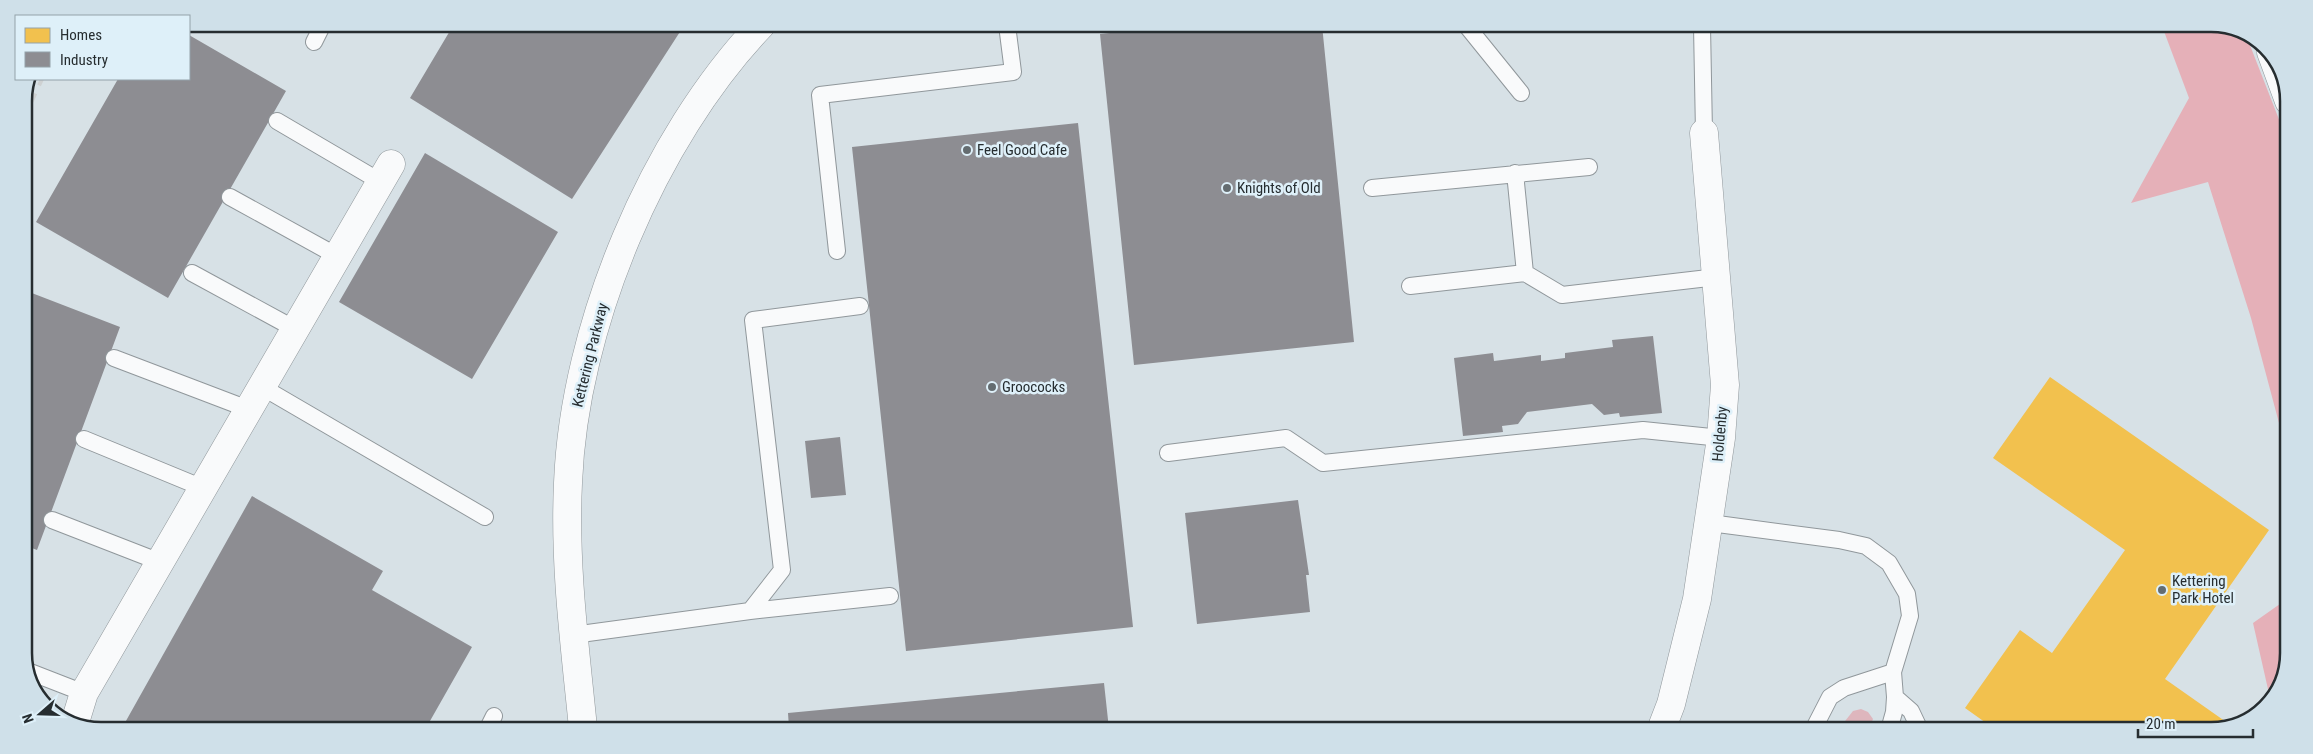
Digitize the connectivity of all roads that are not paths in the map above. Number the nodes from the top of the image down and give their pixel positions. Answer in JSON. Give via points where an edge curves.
{"nodes":[{"id":1,"x":320,"y":32,"type":"edge"},
{"id":2,"x":754,"y":32,"type":"edge"},
{"id":3,"x":1009,"y":32,"type":"edge"},
{"id":4,"x":1471,"y":32,"type":"edge"},
{"id":5,"x":1702,"y":32,"type":"edge"},
{"id":6,"x":314,"y":42,"type":"dead end"},
{"id":7,"x":1521,"y":93,"type":"dead end"},
{"id":8,"x":277,"y":121,"type":"dead end"},
{"id":9,"x":1704,"y":134,"type":"joint"},
{"id":10,"x":1589,"y":167,"type":"dead end"},
{"id":11,"x":386,"y":173,"type":"joint"},
{"id":12,"x":1515,"y":173,"type":"junction"},
{"id":13,"x":1372,"y":188,"type":"dead end"},
{"id":14,"x":230,"y":197,"type":"dead end"},
{"id":15,"x":837,"y":251,"type":"dead end"},
{"id":16,"x":337,"y":256,"type":"junction"},
{"id":17,"x":192,"y":273,"type":"dead end"},
{"id":18,"x":1525,"y":273,"type":"junction"},
{"id":19,"x":1716,"y":277,"type":"junction"},
{"id":20,"x":1410,"y":286,"type":"dead end"},
{"id":21,"x":860,"y":306,"type":"dead end"},
{"id":22,"x":295,"y":329,"type":"junction"},
{"id":23,"x":114,"y":358,"type":"dead end"},
{"id":24,"x":255,"y":398,"type":"junction"},
{"id":25,"x":1721,"y":438,"type":"junction"},
{"id":26,"x":84,"y":439,"type":"dead end"},
{"id":27,"x":1168,"y":453,"type":"dead end"},
{"id":28,"x":203,"y":488,"type":"junction"},
{"id":29,"x":485,"y":517,"type":"dead end"},
{"id":30,"x":52,"y":520,"type":"dead end"},
{"id":31,"x":1710,"y":523,"type":"junction"},
{"id":32,"x":160,"y":562,"type":"junction"},
{"id":33,"x":890,"y":596,"type":"dead end"},
{"id":34,"x":750,"y":611,"type":"junction"},
{"id":35,"x":573,"y":634,"type":"junction"},
{"id":36,"x":1893,"y":672,"type":"junction"},
{"id":37,"x":37,"y":675,"type":"edge"},
{"id":38,"x":84,"y":693,"type":"junction"},
{"id":39,"x":1895,"y":697,"type":"junction"},
{"id":40,"x":77,"y":717,"type":"edge"},
{"id":41,"x":582,"y":722,"type":"edge"},
{"id":42,"x":1664,"y":722,"type":"edge"},
{"id":43,"x":1817,"y":722,"type":"edge"},
{"id":44,"x":1890,"y":722,"type":"edge"},
{"id":45,"x":1916,"y":722,"type":"edge"}],
"edges":[{"from":1,"to":6,"type":"lane"},
{"from":2,"to":35,"type":"main road","name":"Kettering Parkway","via":[[734,53],[691,114],[651,184],[619,252],[595,324],[576,411],[568,481],[567,546]]},
{"from":3,"to":15,"type":"lane","via":[[1013,72],[820,95]]},
{"from":4,"to":7,"type":"lane"},
{"from":5,"to":9,"type":"lane"},
{"from":8,"to":11,"type":"lane"},
{"from":9,"to":19,"type":"main road","name":"Holdenby"},
{"from":10,"to":12,"type":"lane"},
{"from":11,"to":16,"type":"main road"},
{"from":12,"to":13,"type":"lane"},
{"from":12,"to":18,"type":"lane"},
{"from":14,"to":16,"type":"lane"},
{"from":16,"to":22,"type":"main road"},
{"from":17,"to":22,"type":"lane"},
{"from":18,"to":19,"type":"lane","via":[[1562,295]]},
{"from":18,"to":20,"type":"lane"},
{"from":19,"to":25,"type":"main road","name":"Holdenby","via":[[1724,385]]},
{"from":21,"to":34,"type":"lane","via":[[753,320],[782,570]]},
{"from":22,"to":24,"type":"main road"},
{"from":23,"to":24,"type":"lane"},
{"from":24,"to":28,"type":"main road"},
{"from":24,"to":29,"type":"lane"},
{"from":25,"to":27,"type":"lane","via":[[1643,430],[1323,463],[1286,438]]},
{"from":25,"to":31,"type":"main road","name":"Holdenby"},
{"from":26,"to":28,"type":"lane"},
{"from":28,"to":32,"type":"main road"},
{"from":30,"to":32,"type":"lane"},
{"from":31,"to":36,"type":"lane","via":[[1866,546],[1889,563],[1907,594],[1910,616]]},
{"from":31,"to":42,"type":"main road","name":"Holdenby","via":[[1697,599]]},
{"from":32,"to":38,"type":"main road"},
{"from":33,"to":34,"type":"lane"},
{"from":34,"to":35,"type":"lane"},
{"from":35,"to":41,"type":"main road","name":"Kettering Parkway"},
{"from":36,"to":39,"type":"lane"},
{"from":36,"to":43,"type":"lane","via":[[1844,688],[1830,697]]},
{"from":37,"to":38,"type":"lane"},
{"from":38,"to":40,"type":"main road"},
{"from":39,"to":44,"type":"lane"},
{"from":39,"to":45,"type":"lane","via":[[1911,711]]}]}
